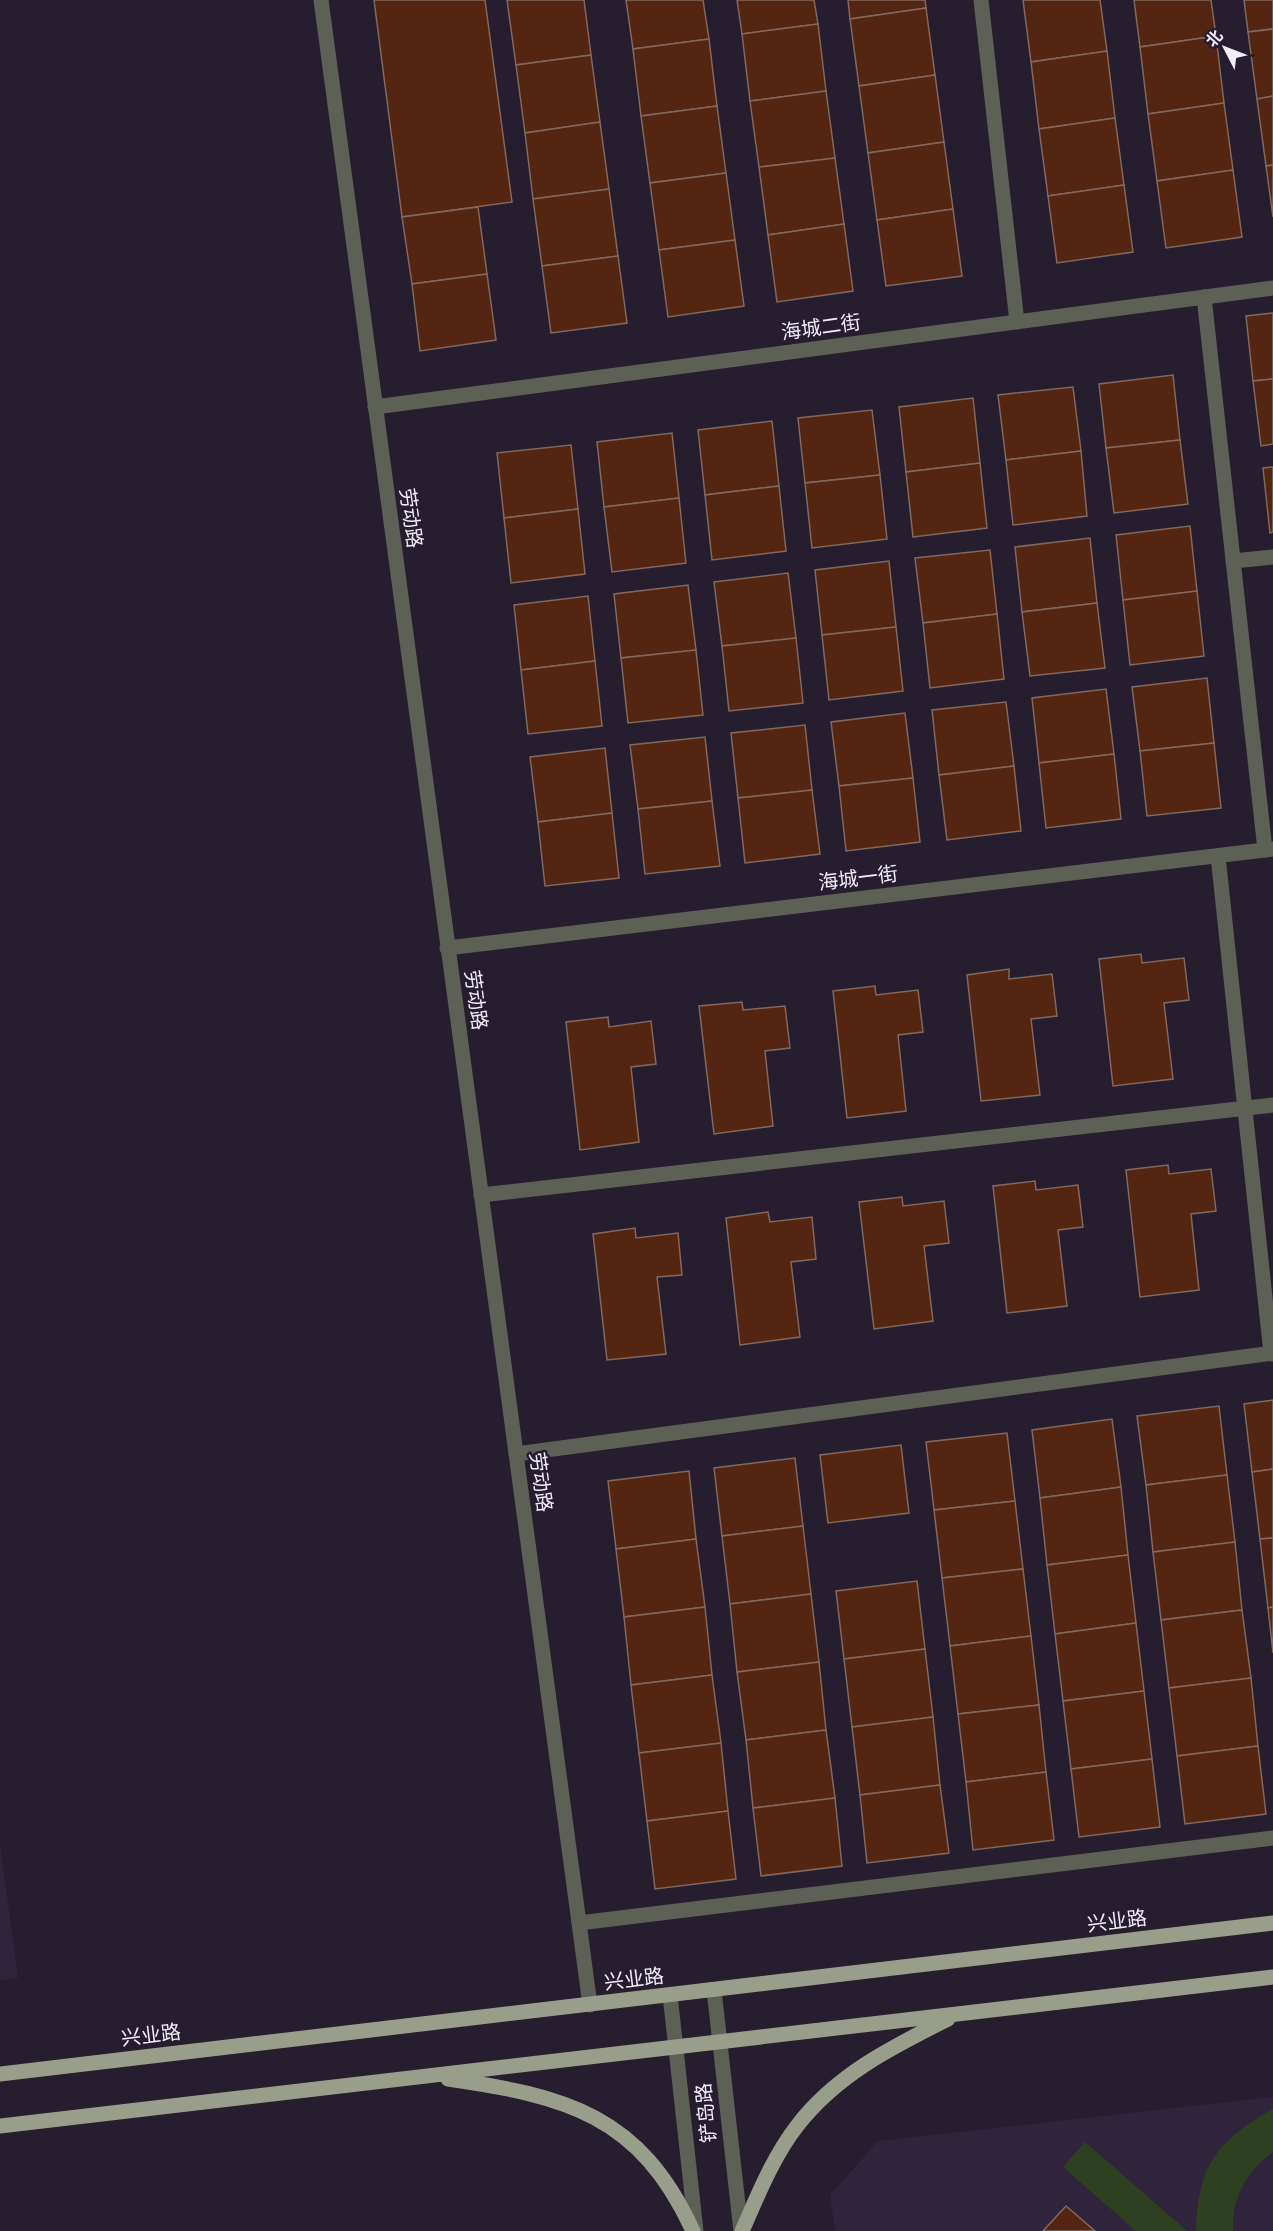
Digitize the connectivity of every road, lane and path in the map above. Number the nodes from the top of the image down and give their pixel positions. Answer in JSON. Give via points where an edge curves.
{"nodes":[{"id":1,"x":321,"y":0,"type":"edge"},
{"id":2,"x":981,"y":0,"type":"edge"},
{"id":3,"x":1273,"y":288,"type":"edge"},
{"id":4,"x":1204,"y":297,"type":"junction"},
{"id":5,"x":1017,"y":322,"type":"junction"},
{"id":6,"x":375,"y":407,"type":"junction"},
{"id":7,"x":1273,"y":557,"type":"edge"},
{"id":8,"x":1233,"y":561,"type":"junction"},
{"id":9,"x":1269,"y":850,"type":"edge"},
{"id":10,"x":1218,"y":856,"type":"junction"},
{"id":11,"x":447,"y":948,"type":"junction"},
{"id":12,"x":1273,"y":1106,"type":"edge"},
{"id":13,"x":1245,"y":1109,"type":"junction"},
{"id":14,"x":481,"y":1195,"type":"junction"},
{"id":15,"x":1272,"y":1353,"type":"edge"},
{"id":16,"x":516,"y":1454,"type":"junction"},
{"id":17,"x":1273,"y":1838,"type":"edge"},
{"id":18,"x":579,"y":1923,"type":"junction"},
{"id":19,"x":1273,"y":1923,"type":"edge"},
{"id":20,"x":1273,"y":1977,"type":"edge"},
{"id":21,"x":714,"y":1990,"type":"junction"},
{"id":22,"x":670,"y":1995,"type":"junction"},
{"id":23,"x":590,"y":2005,"type":"junction"},
{"id":24,"x":958,"y":2014,"type":"junction"},
{"id":25,"x":720,"y":2042,"type":"junction"},
{"id":26,"x":676,"y":2046,"type":"junction"},
{"id":27,"x":0,"y":2074,"type":"edge"},
{"id":28,"x":428,"y":2076,"type":"junction"},
{"id":29,"x":0,"y":2126,"type":"edge"},
{"id":30,"x":694,"y":2231,"type":"edge"},
{"id":31,"x":742,"y":2231,"type":"edge"}],
"edges":[{"from":1,"to":6,"type":"street","name":"劳动路"},
{"from":2,"to":5,"type":"street"},
{"from":3,"to":4,"type":"street","name":"海城二街"},
{"from":4,"to":5,"type":"street","name":"海城二街"},
{"from":4,"to":8,"type":"street"},
{"from":5,"to":6,"type":"street","name":"海城二街"},
{"from":6,"to":11,"type":"street","name":"劳动路"},
{"from":7,"to":8,"type":"street"},
{"from":8,"to":9,"type":"street"},
{"from":9,"to":10,"type":"street","name":"海城一街"},
{"from":10,"to":11,"type":"street","name":"海城一街"},
{"from":10,"to":13,"type":"street"},
{"from":11,"to":14,"type":"street","name":"劳动路"},
{"from":12,"to":13,"type":"street"},
{"from":13,"to":14,"type":"street"},
{"from":13,"to":15,"type":"street"},
{"from":14,"to":16,"type":"street","name":"劳动路"},
{"from":15,"to":16,"type":"street"},
{"from":16,"to":18,"type":"street","name":"劳动路"},
{"from":17,"to":18,"type":"street"},
{"from":18,"to":23,"type":"street","name":"劳动路"},
{"from":19,"to":21,"type":"main road","name":"兴业路"},
{"from":20,"to":24,"type":"main road"},
{"from":21,"to":22,"type":"main road","name":"兴业路"},
{"from":21,"to":25,"type":"street","name":"铲岛路"},
{"from":22,"to":23,"type":"main road","name":"兴业路"},
{"from":22,"to":26,"type":"street","name":"铲岛路"},
{"from":23,"to":27,"type":"main road","name":"兴业路"},
{"from":24,"to":25,"type":"main road"},
{"from":24,"to":31,"type":"main road","via":[[865,2064],[821,2098],[780,2153]]},
{"from":25,"to":26,"type":"main road"},
{"from":25,"to":31,"type":"street","name":"铲岛路"},
{"from":26,"to":28,"type":"main road"},
{"from":26,"to":30,"type":"street","name":"铲岛路"},
{"from":28,"to":29,"type":"main road"},
{"from":28,"to":30,"type":"main road","via":[[532,2095],[571,2106],[609,2124],[652,2162]]}]}
